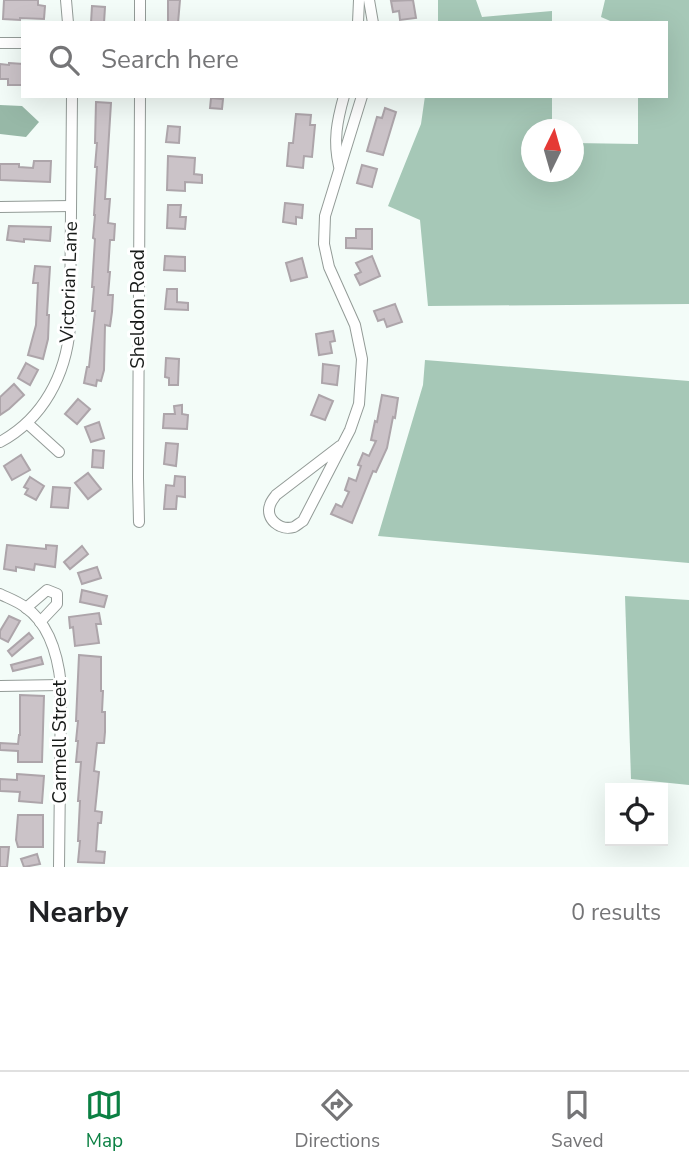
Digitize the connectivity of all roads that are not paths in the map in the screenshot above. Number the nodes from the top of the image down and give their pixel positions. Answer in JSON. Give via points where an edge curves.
{"nodes":[{"id":1,"x":65,"y":0,"type":"edge"},
{"id":2,"x":140,"y":0,"type":"edge"},
{"id":3,"x":359,"y":0,"type":"edge"},
{"id":4,"x":369,"y":0,"type":"edge"},
{"id":5,"x":68,"y":21,"type":"edge"},
{"id":6,"x":140,"y":21,"type":"edge"},
{"id":7,"x":358,"y":21,"type":"edge"},
{"id":8,"x":373,"y":21,"type":"edge"},
{"id":9,"x":0,"y":43,"type":"edge"},
{"id":10,"x":21,"y":43,"type":"edge"},
{"id":11,"x":72,"y":98,"type":"edge"},
{"id":12,"x":140,"y":98,"type":"edge"},
{"id":13,"x":344,"y":98,"type":"edge"},
{"id":14,"x":361,"y":98,"type":"edge"},
{"id":15,"x":340,"y":169,"type":"junction"},
{"id":16,"x":71,"y":205,"type":"junction"},
{"id":17,"x":0,"y":206,"type":"edge"},
{"id":18,"x":27,"y":423,"type":"junction"},
{"id":19,"x":0,"y":442,"type":"edge"},
{"id":20,"x":340,"y":446,"type":"junction"},
{"id":21,"x":59,"y":453,"type":"dead end"},
{"id":22,"x":139,"y":522,"type":"dead end"},
{"id":23,"x":0,"y":594,"type":"edge"},
{"id":24,"x":26,"y":608,"type":"junction"},
{"id":25,"x":40,"y":622,"type":"junction"},
{"id":26,"x":61,"y":685,"type":"junction"},
{"id":27,"x":0,"y":686,"type":"edge"},
{"id":28,"x":59,"y":867,"type":"edge"}],
"edges":[{"from":1,"to":5,"type":"street"},
{"from":2,"to":6,"type":"street"},
{"from":3,"to":7,"type":"street"},
{"from":4,"to":8,"type":"street"},
{"from":9,"to":10,"type":"street"},
{"from":11,"to":16,"type":"street","name":"Victorian Lane"},
{"from":12,"to":22,"type":"street","name":"Sheldon Road"},
{"from":13,"to":15,"type":"street","via":[[335,149]]},
{"from":14,"to":15,"type":"street"},
{"from":15,"to":20,"type":"street","via":[[325,216],[324,244],[329,268],[355,325],[362,359],[359,404]]},
{"from":16,"to":17,"type":"street"},
{"from":16,"to":18,"type":"street","name":"Victorian Lane","via":[[67,351],[52,392]]},
{"from":18,"to":19,"type":"street","name":"Victorian Lane"},
{"from":18,"to":21,"type":"street"},
{"from":20,"to":20,"type":"street","via":[[276,495],[270,505],[275,524],[295,527],[303,520]]},
{"from":23,"to":24,"type":"street","name":"Carmell Street"},
{"from":24,"to":25,"type":"street","name":"Carmell Street"},
{"from":24,"to":25,"type":"street","via":[[47,590],[57,594],[57,604]]},
{"from":25,"to":26,"type":"street","name":"Carmell Street","via":[[55,653]]},
{"from":26,"to":27,"type":"street"},
{"from":26,"to":28,"type":"street","name":"Carmell Street"}]}
